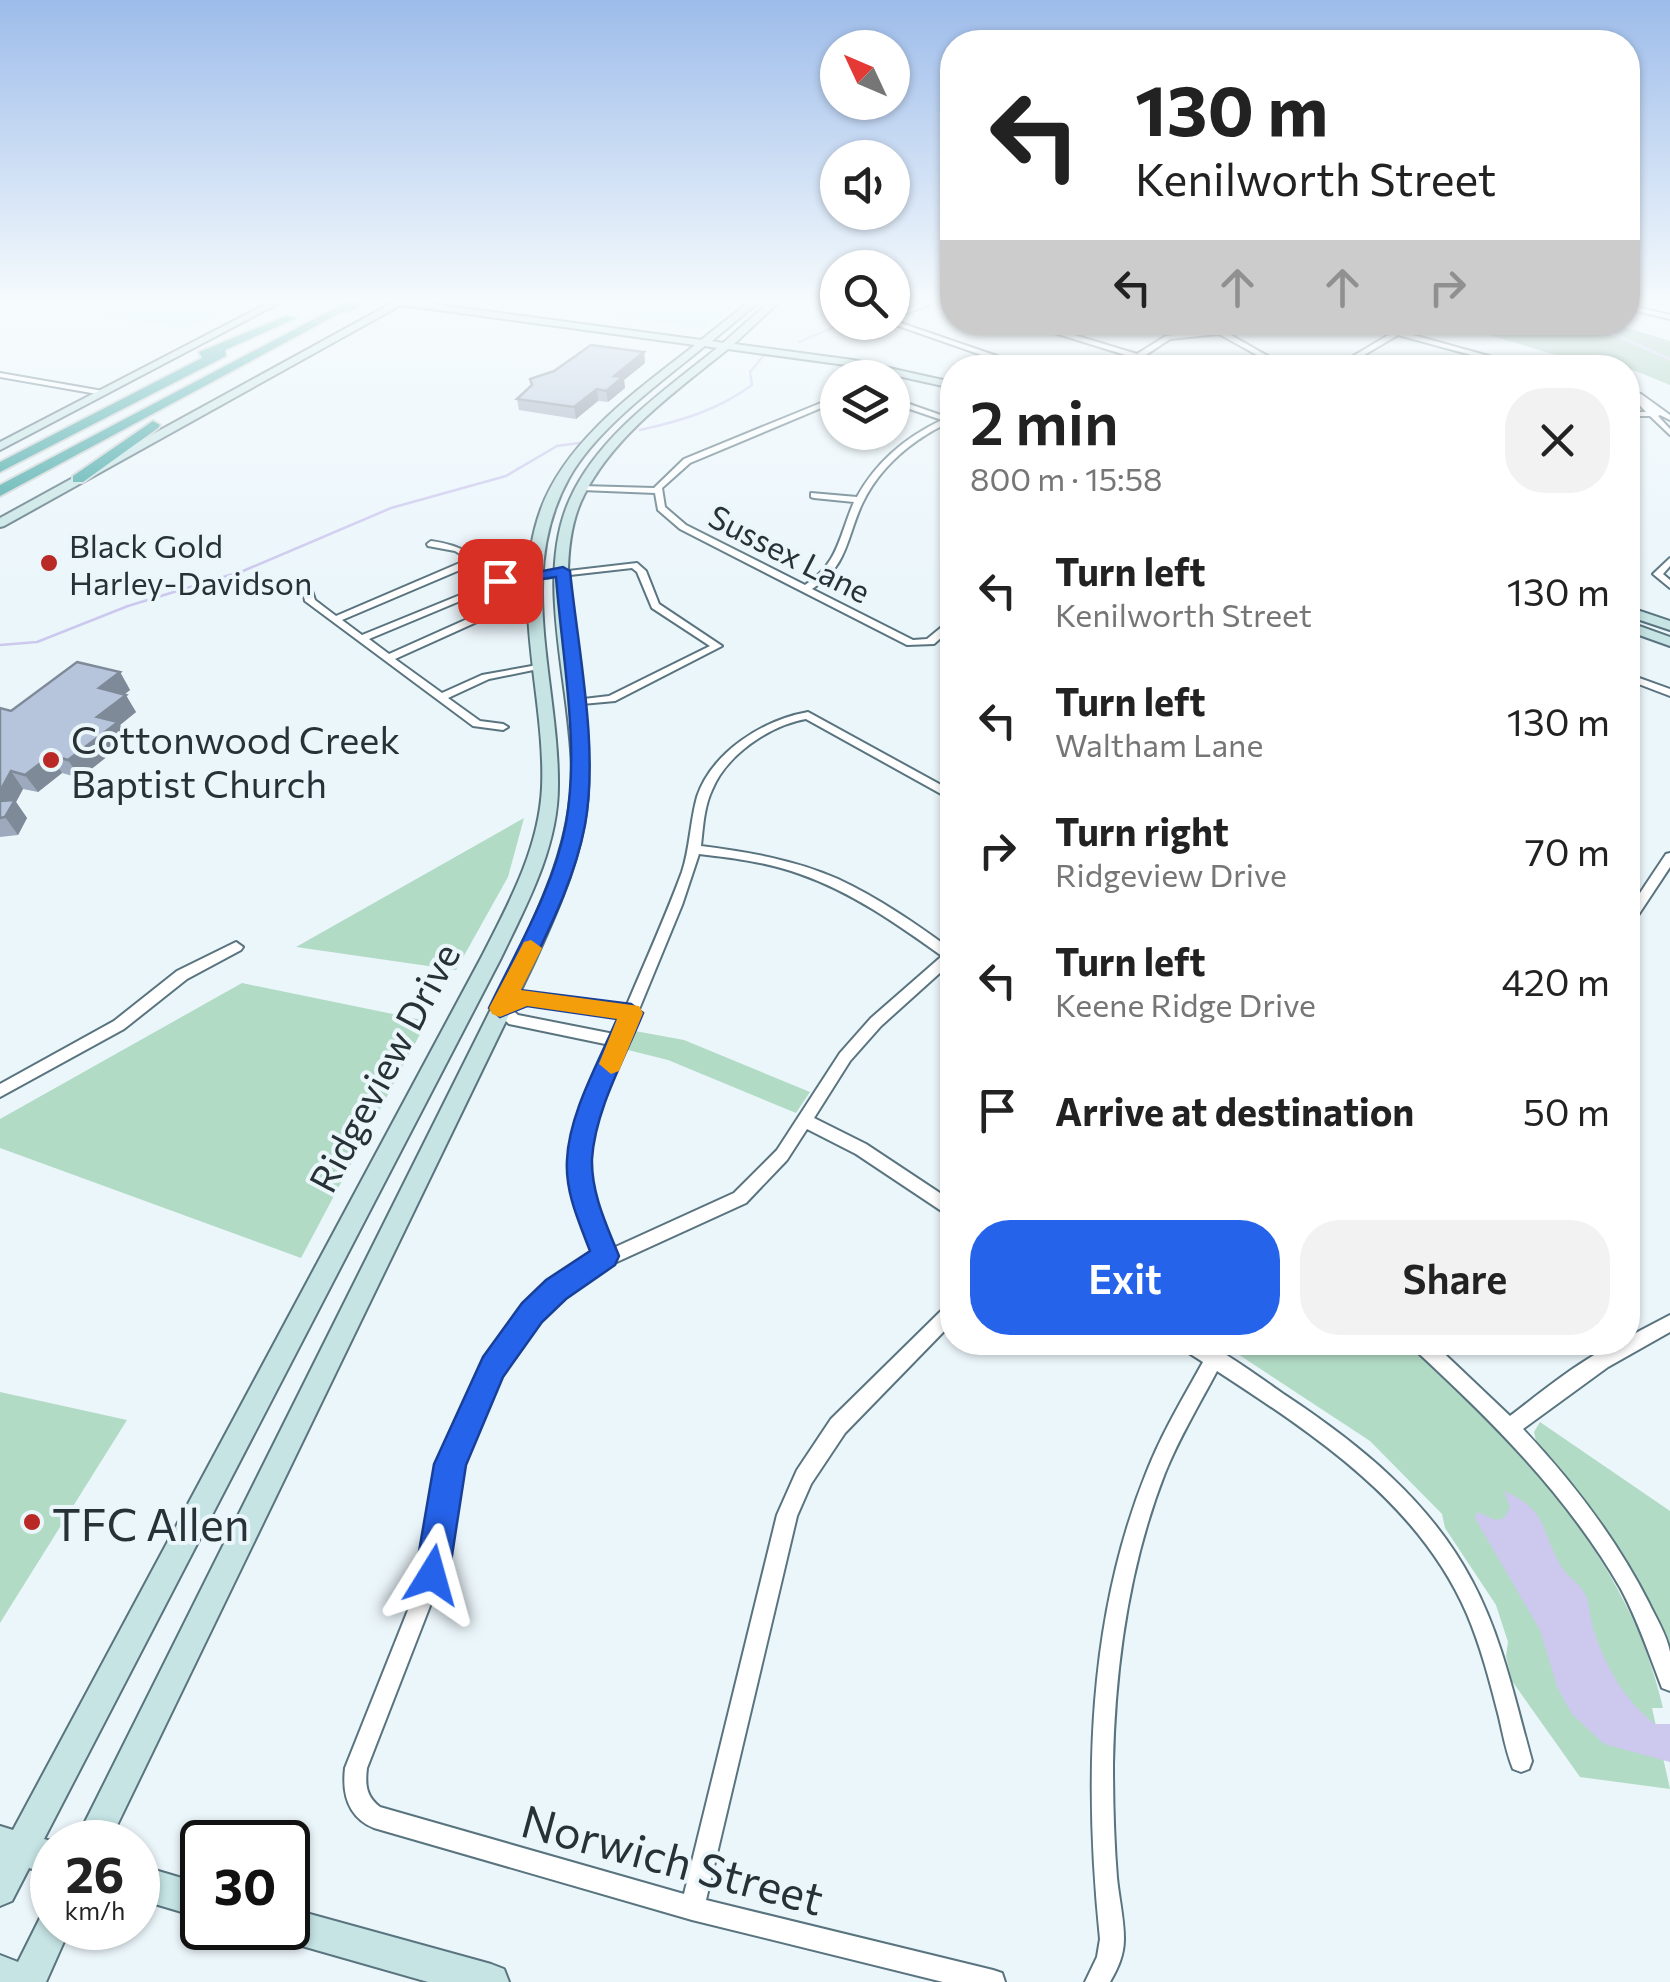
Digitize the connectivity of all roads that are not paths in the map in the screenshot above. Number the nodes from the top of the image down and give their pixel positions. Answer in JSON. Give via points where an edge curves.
{"nodes":[{"id":1,"x":101,"y":393,"type":"edge"},
{"id":2,"x":121,"y":393,"type":"edge"},
{"id":3,"x":144,"y":393,"type":"edge"},
{"id":4,"x":183,"y":393,"type":"edge"},
{"id":5,"x":201,"y":393,"type":"edge"},
{"id":6,"x":233,"y":393,"type":"edge"},
{"id":7,"x":646,"y":393,"type":"edge"},
{"id":8,"x":672,"y":393,"type":"edge"},
{"id":9,"x":1640,"y":398,"type":"edge"},
{"id":10,"x":1640,"y":402,"type":"edge"},
{"id":11,"x":820,"y":406,"type":"edge"},
{"id":12,"x":910,"y":406,"type":"edge"},
{"id":13,"x":1640,"y":414,"type":"edge"},
{"id":14,"x":1652,"y":414,"type":"junction"},
{"id":15,"x":1669,"y":416,"type":"edge"},
{"id":16,"x":940,"y":417,"type":"edge"},
{"id":17,"x":940,"y":427,"type":"edge"},
{"id":18,"x":602,"y":431,"type":"junction"},
{"id":19,"x":1670,"y":433,"type":"edge"},
{"id":20,"x":625,"y":434,"type":"junction"},
{"id":21,"x":0,"y":448,"type":"edge"},
{"id":22,"x":0,"y":468,"type":"edge"},
{"id":23,"x":564,"y":475,"type":"junction"},
{"id":24,"x":78,"y":479,"type":"junction"},
{"id":25,"x":584,"y":484,"type":"junction"},
{"id":26,"x":658,"y":487,"type":"junction"},
{"id":27,"x":0,"y":492,"type":"edge"},
{"id":28,"x":814,"y":495,"type":"dead end"},
{"id":29,"x":859,"y":500,"type":"junction"},
{"id":30,"x":0,"y":523,"type":"edge"},
{"id":31,"x":431,"y":544,"type":"dead end"},
{"id":32,"x":476,"y":560,"type":"junction"},
{"id":33,"x":1670,"y":561,"type":"edge"},
{"id":34,"x":563,"y":571,"type":"junction"},
{"id":35,"x":537,"y":574,"type":"junction"},
{"id":36,"x":500,"y":581,"type":"junction"},
{"id":37,"x":1665,"y":582,"type":"edge"},
{"id":38,"x":806,"y":589,"type":"junction"},
{"id":39,"x":308,"y":590,"type":"dead end"},
{"id":40,"x":1640,"y":615,"type":"edge"},
{"id":41,"x":335,"y":620,"type":"junction"},
{"id":42,"x":1670,"y":626,"type":"edge"},
{"id":43,"x":1640,"y":631,"type":"edge"},
{"id":44,"x":940,"y":633,"type":"edge"},
{"id":45,"x":361,"y":638,"type":"junction"},
{"id":46,"x":1670,"y":642,"type":"edge"},
{"id":47,"x":388,"y":658,"type":"junction"},
{"id":48,"x":539,"y":666,"type":"junction"},
{"id":49,"x":1640,"y":682,"type":"edge"},
{"id":50,"x":1670,"y":693,"type":"edge"},
{"id":51,"x":441,"y":697,"type":"junction"},
{"id":52,"x":575,"y":703,"type":"junction"},
{"id":53,"x":503,"y":726,"type":"dead end"},
{"id":54,"x":940,"y":789,"type":"edge"},
{"id":55,"x":696,"y":848,"type":"junction"},
{"id":56,"x":1670,"y":858,"type":"edge"},
{"id":57,"x":1640,"y":902,"type":"edge"},
{"id":58,"x":236,"y":947,"type":"dead end"},
{"id":59,"x":940,"y":947,"type":"edge"},
{"id":60,"x":940,"y":966,"type":"edge"},
{"id":61,"x":467,"y":1002,"type":"junction"},
{"id":62,"x":500,"y":1008,"type":"junction"},
{"id":63,"x":631,"y":1013,"type":"junction"},
{"id":64,"x":620,"y":1041,"type":"junction"},
{"id":65,"x":0,"y":1090,"type":"edge"},
{"id":66,"x":805,"y":1121,"type":"junction"},
{"id":67,"x":940,"y":1201,"type":"edge"},
{"id":68,"x":605,"y":1256,"type":"junction"},
{"id":69,"x":1670,"y":1323,"type":"edge"},
{"id":70,"x":940,"y":1324,"type":"edge"},
{"id":71,"x":1640,"y":1341,"type":"edge"},
{"id":72,"x":1206,"y":1355,"type":"edge"},
{"id":73,"x":1432,"y":1355,"type":"edge"},
{"id":74,"x":1615,"y":1355,"type":"edge"},
{"id":75,"x":1214,"y":1360,"type":"junction"},
{"id":76,"x":1507,"y":1429,"type":"junction"},
{"id":77,"x":1670,"y":1680,"type":"edge"},
{"id":78,"x":1522,"y":1761,"type":"dead end"},
{"id":79,"x":103,"y":1820,"type":"edge"},
{"id":80,"x":24,"y":1849,"type":"edge"},
{"id":81,"x":0,"y":1889,"type":"edge"},
{"id":82,"x":692,"y":1908,"type":"junction"},
{"id":83,"x":310,"y":1931,"type":"edge"},
{"id":84,"x":42,"y":1950,"type":"edge"},
{"id":85,"x":0,"y":1974,"type":"edge"},
{"id":86,"x":26,"y":1982,"type":"edge"},
{"id":87,"x":491,"y":1982,"type":"edge"},
{"id":88,"x":993,"y":1982,"type":"edge"},
{"id":89,"x":1097,"y":1982,"type":"edge"}],
"edges":[{"from":1,"to":21,"type":"main road"},
{"from":2,"to":21,"type":"highway"},
{"from":3,"to":22,"type":"highway"},
{"from":4,"to":27,"type":"highway"},
{"from":5,"to":24,"type":"highway"},
{"from":6,"to":24,"type":"main road"},
{"from":7,"to":18,"type":"main road","name":"Ridgeview Drive"},
{"from":8,"to":20,"type":"main road","name":"Ridgeview Drive"},
{"from":9,"to":15,"type":"street"},
{"from":10,"to":14,"type":"street"},
{"from":11,"to":26,"type":"street","via":[[687,462]]},
{"from":12,"to":16,"type":"street"},
{"from":13,"to":14,"type":"street"},
{"from":14,"to":15,"type":"street"},
{"from":14,"to":19,"type":"street"},
{"from":17,"to":29,"type":"street","via":[[888,461]]},
{"from":18,"to":20,"type":"main road"},
{"from":18,"to":23,"type":"main road","name":"Ridgeview Drive"},
{"from":20,"to":25,"type":"main road","name":"Ridgeview Drive"},
{"from":23,"to":25,"type":"main road","via":[[570,485]]},
{"from":23,"to":35,"type":"main road","name":"Ridgeview Drive","via":[[544,519]]},
{"from":24,"to":30,"type":"main road"},
{"from":25,"to":26,"type":"street"},
{"from":25,"to":34,"type":"main road","name":"Ridgeview Drive","via":[[565,538]]},
{"from":26,"to":38,"type":"street","name":"Sussex Lane","via":[[661,508],[674,521]]},
{"from":28,"to":29,"type":"street"},
{"from":29,"to":38,"type":"street","via":[[840,560]]},
{"from":31,"to":32,"type":"street","via":[[448,544]]},
{"from":32,"to":36,"type":"street"},
{"from":32,"to":41,"type":"street"},
{"from":33,"to":37,"type":"street","via":[[1659,572]]},
{"from":34,"to":35,"type":"street"},
{"from":34,"to":52,"type":"main road","name":"Ridgeview Drive"},
{"from":34,"to":52,"type":"street","via":[[634,565],[656,606],[716,646],[612,699]]},
{"from":35,"to":36,"type":"street"},
{"from":35,"to":48,"type":"main road","name":"Ridgeview Drive"},
{"from":36,"to":45,"type":"street"},
{"from":36,"to":47,"type":"street","via":[[512,596],[506,605]]},
{"from":38,"to":44,"type":"street","name":"Sussex Lane","via":[[919,644]]},
{"from":39,"to":41,"type":"street","via":[[310,601]]},
{"from":40,"to":42,"type":"main road"},
{"from":41,"to":45,"type":"street"},
{"from":43,"to":46,"type":"main road"},
{"from":45,"to":47,"type":"street"},
{"from":47,"to":51,"type":"street"},
{"from":48,"to":51,"type":"street","via":[[486,677]]},
{"from":48,"to":61,"type":"main road","name":"Ridgeview Drive","via":[[547,812],[518,902]]},
{"from":49,"to":50,"type":"street"},
{"from":51,"to":53,"type":"street","via":[[477,724]]},
{"from":52,"to":62,"type":"main road","name":"Ridgeview Drive","via":[[575,825],[558,884]]},
{"from":54,"to":55,"type":"street","via":[[805,715],[720,767],[703,797]]},
{"from":55,"to":59,"type":"street","via":[[767,857],[830,877]]},
{"from":55,"to":63,"type":"street"},
{"from":56,"to":57,"type":"street"},
{"from":58,"to":65,"type":"street","via":[[182,975],[120,1025]]},
{"from":60,"to":66,"type":"street","via":[[845,1057]]},
{"from":61,"to":62,"type":"main road"},
{"from":61,"to":80,"type":"main road","name":"Ridgeview Drive"},
{"from":62,"to":63,"type":"street","via":[[526,997]]},
{"from":62,"to":64,"type":"street","via":[[514,1020]]},
{"from":62,"to":79,"type":"main road","name":"Ridgeview Drive"},
{"from":63,"to":64,"type":"street"},
{"from":64,"to":68,"type":"street","via":[[580,1160],[585,1202]]},
{"from":66,"to":67,"type":"street","via":[[862,1148]]},
{"from":66,"to":68,"type":"street","via":[[771,1170],[740,1198]]},
{"from":68,"to":82,"type":"street","name":"Norwich Street","via":[[532,1312],[478,1399],[450,1464],[432,1575],[354,1784],[364,1811],[374,1818]]},
{"from":69,"to":71,"type":"street"},
{"from":70,"to":82,"type":"street","via":[[838,1426],[787,1515]]},
{"from":72,"to":75,"type":"street"},
{"from":73,"to":76,"type":"street"},
{"from":74,"to":76,"type":"street"},
{"from":75,"to":78,"type":"street","via":[[1372,1468],[1425,1524],[1482,1626]]},
{"from":75,"to":89,"type":"street","via":[[1155,1473],[1122,1581],[1105,1737],[1112,1939],[1110,1960]]},
{"from":76,"to":77,"type":"street","via":[[1604,1544],[1632,1590]]},
{"from":80,"to":81,"type":"main road","name":"Ridgeview Drive"},
{"from":82,"to":88,"type":"street","name":"Norwich Street"},
{"from":83,"to":87,"type":"main road"},
{"from":84,"to":86,"type":"main road"},
{"from":85,"to":86,"type":"main road"}]}
